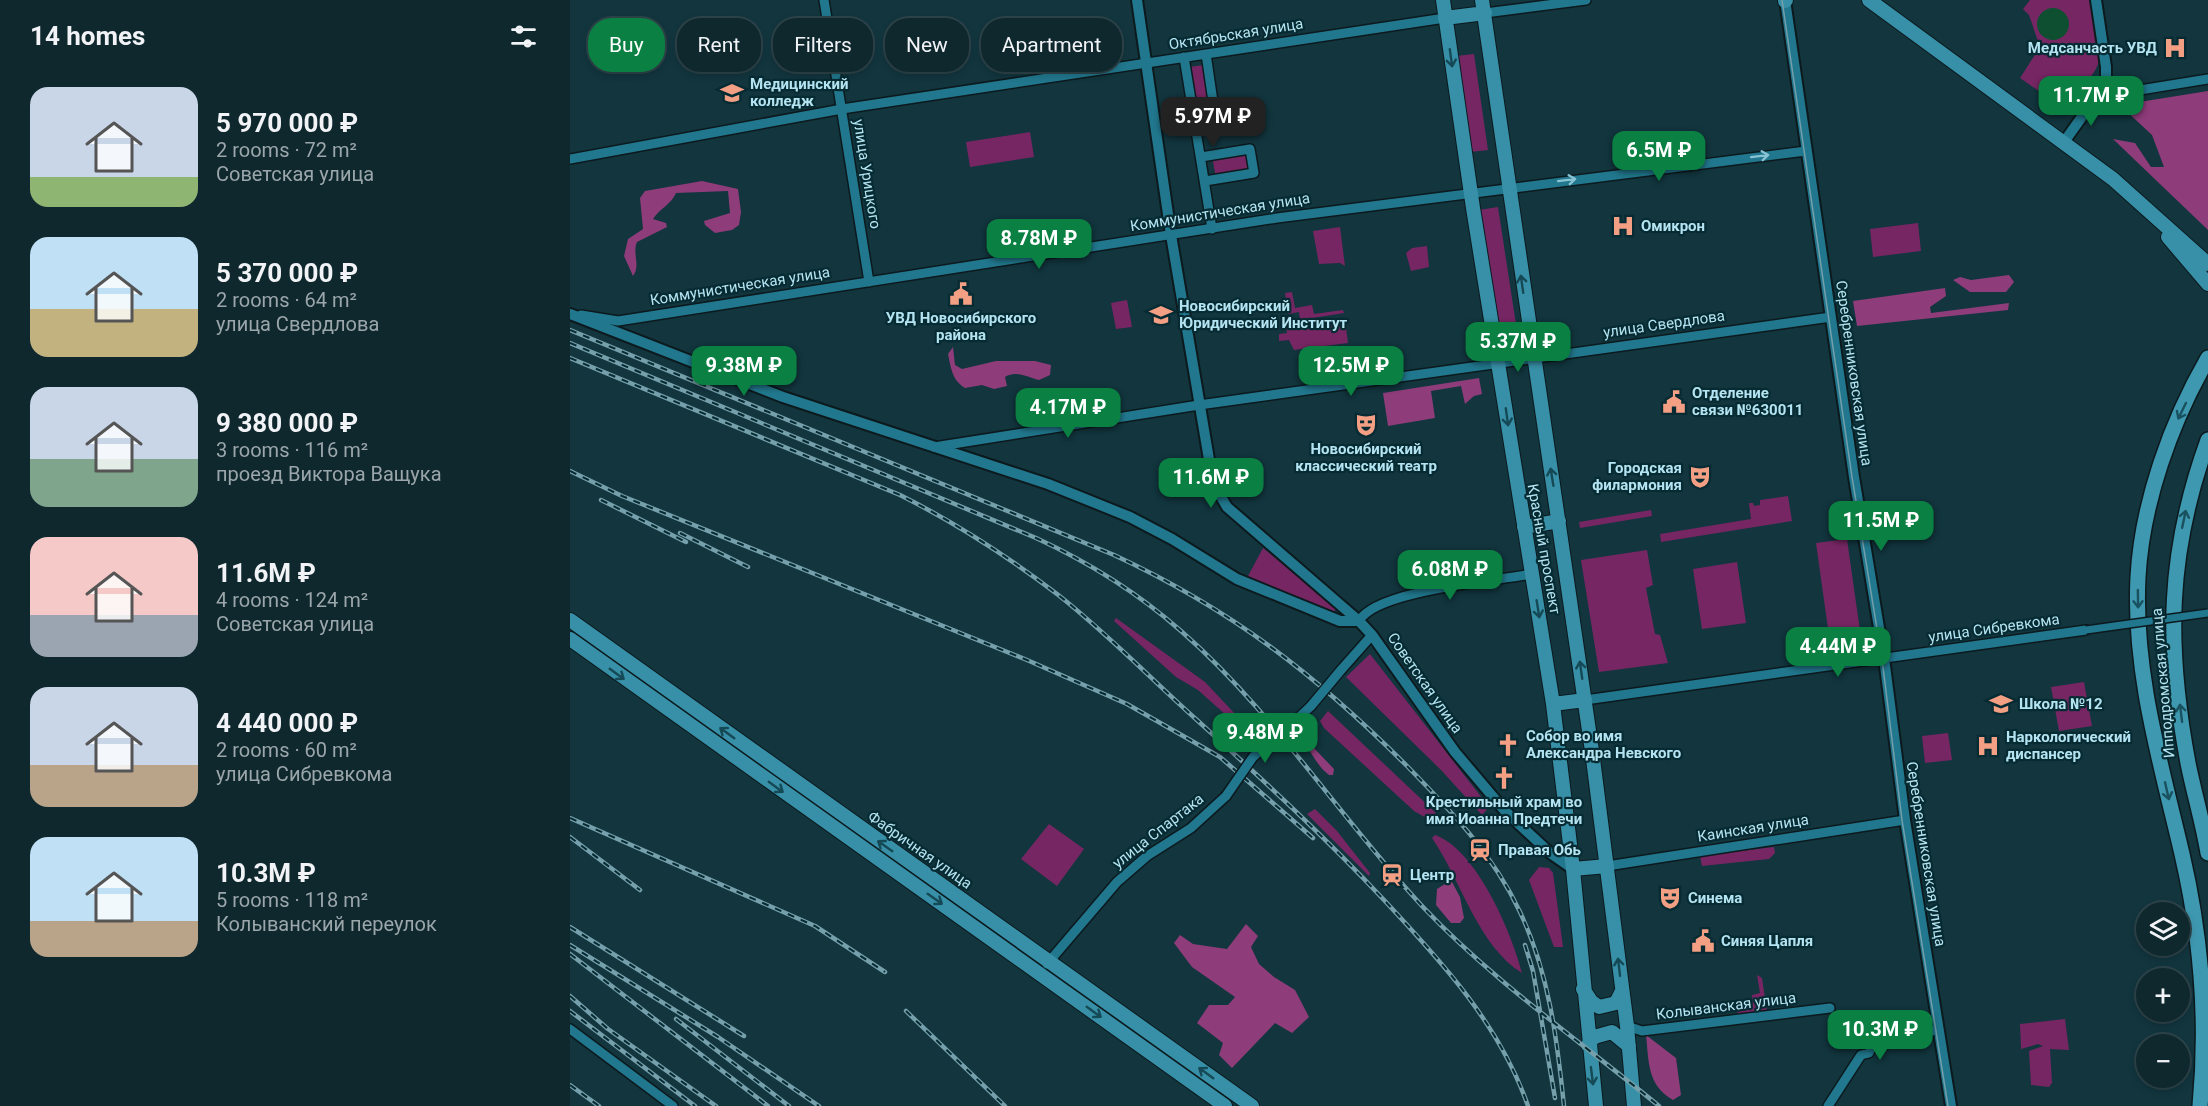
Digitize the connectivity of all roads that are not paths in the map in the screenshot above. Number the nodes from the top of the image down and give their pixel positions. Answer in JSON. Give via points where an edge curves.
{"nodes":[{"id":1,"x":824,"y":0,"type":"edge"},
{"id":2,"x":1137,"y":0,"type":"edge"},
{"id":3,"x":1443,"y":0,"type":"edge"},
{"id":4,"x":1586,"y":0,"type":"edge"},
{"id":5,"x":1785,"y":0,"type":"edge"},
{"id":6,"x":1869,"y":0,"type":"edge"},
{"id":7,"x":2096,"y":0,"type":"edge"},
{"id":8,"x":1484,"y":7,"type":"edge"},
{"id":9,"x":1445,"y":18,"type":"junction"},
{"id":10,"x":1206,"y":54,"type":"junction"},
{"id":11,"x":1184,"y":57,"type":"junction"},
{"id":12,"x":1147,"y":63,"type":"junction"},
{"id":13,"x":2208,"y":80,"type":"edge"},
{"id":14,"x":2097,"y":97,"type":"junction"},
{"id":15,"x":842,"y":110,"type":"junction"},
{"id":16,"x":1196,"y":126,"type":"junction"},
{"id":17,"x":2064,"y":142,"type":"junction"},
{"id":18,"x":1806,"y":151,"type":"junction"},
{"id":19,"x":1201,"y":157,"type":"junction"},
{"id":20,"x":570,"y":159,"type":"edge"},
{"id":21,"x":1204,"y":181,"type":"junction"},
{"id":22,"x":1509,"y":187,"type":"junction"},
{"id":23,"x":1470,"y":192,"type":"junction"},
{"id":24,"x":1212,"y":229,"type":"junction"},
{"id":25,"x":1171,"y":235,"type":"junction"},
{"id":26,"x":2201,"y":263,"type":"edge"},
{"id":27,"x":869,"y":282,"type":"junction"},
{"id":28,"x":2208,"y":284,"type":"edge"},
{"id":29,"x":570,"y":314,"type":"edge"},
{"id":30,"x":1831,"y":316,"type":"junction"},
{"id":31,"x":1533,"y":357,"type":"junction"},
{"id":32,"x":2208,"y":358,"type":"edge"},
{"id":33,"x":1499,"y":362,"type":"junction"},
{"id":34,"x":1199,"y":405,"type":"junction"},
{"id":35,"x":2208,"y":440,"type":"edge"},
{"id":36,"x":931,"y":447,"type":"junction"},
{"id":37,"x":1559,"y":521,"type":"junction"},
{"id":38,"x":1524,"y":527,"type":"junction"},
{"id":39,"x":1533,"y":574,"type":"junction"},
{"id":40,"x":2208,"y":613,"type":"edge"},
{"id":41,"x":570,"y":620,"type":"edge"},
{"id":42,"x":1359,"y":621,"type":"junction"},
{"id":43,"x":2086,"y":630,"type":"joint"},
{"id":44,"x":1372,"y":635,"type":"junction"},
{"id":45,"x":570,"y":639,"type":"edge"},
{"id":46,"x":1884,"y":658,"type":"junction"},
{"id":47,"x":1585,"y":700,"type":"junction"},
{"id":48,"x":1553,"y":704,"type":"junction"},
{"id":49,"x":2188,"y":763,"type":"junction"},
{"id":50,"x":2162,"y":769,"type":"junction"},
{"id":51,"x":1905,"y":820,"type":"junction"},
{"id":52,"x":2208,"y":853,"type":"edge"},
{"id":53,"x":1607,"y":866,"type":"junction"},
{"id":54,"x":1573,"y":869,"type":"junction"},
{"id":55,"x":1050,"y":962,"type":"junction"},
{"id":56,"x":1041,"y":974,"type":"junction"},
{"id":57,"x":1583,"y":989,"type":"junction"},
{"id":58,"x":1622,"y":991,"type":"junction"},
{"id":59,"x":1830,"y":1008,"type":"dead end"},
{"id":60,"x":1626,"y":1026,"type":"junction"},
{"id":61,"x":570,"y":1029,"type":"edge"},
{"id":62,"x":1938,"y":1029,"type":"junction"},
{"id":63,"x":1588,"y":1045,"type":"junction"},
{"id":64,"x":1629,"y":1046,"type":"junction"},
{"id":65,"x":2203,"y":1102,"type":"edge"},
{"id":66,"x":673,"y":1106,"type":"edge"},
{"id":67,"x":1225,"y":1106,"type":"edge"},
{"id":68,"x":1252,"y":1106,"type":"edge"},
{"id":69,"x":1596,"y":1106,"type":"edge"},
{"id":70,"x":1634,"y":1106,"type":"edge"},
{"id":71,"x":1828,"y":1106,"type":"edge"},
{"id":72,"x":1951,"y":1106,"type":"edge"}],
"edges":[{"from":1,"to":15,"type":"street","name":"улица Урицкого"},
{"from":2,"to":12,"type":"street","name":"Советская улица"},
{"from":3,"to":9,"type":"main road","name":"Красный проспект"},
{"from":4,"to":8,"type":"street"},
{"from":5,"to":18,"type":"street","name":"Серебренниковская улица"},
{"from":6,"to":17,"type":"main road"},
{"from":7,"to":14,"type":"street","via":[[2107,75]]},
{"from":8,"to":9,"type":"main road"},
{"from":8,"to":22,"type":"main road","name":"Красный проспект"},
{"from":9,"to":10,"type":"street","name":"Октябрьская улица"},
{"from":9,"to":23,"type":"main road","name":"Красный проспект","one_way":true},
{"from":10,"to":11,"type":"street","name":"Октябрьская улица"},
{"from":10,"to":16,"type":"street","via":[[1216,122]]},
{"from":11,"to":12,"type":"street","name":"Октябрьская улица"},
{"from":11,"to":16,"type":"street"},
{"from":12,"to":15,"type":"street","name":"Октябрьская улица"},
{"from":12,"to":25,"type":"street","name":"Советская улица"},
{"from":13,"to":14,"type":"street"},
{"from":14,"to":17,"type":"street"},
{"from":15,"to":20,"type":"street","name":"Октябрьская улица"},
{"from":15,"to":27,"type":"street","name":"улица Урицкого"},
{"from":16,"to":19,"type":"street"},
{"from":17,"to":26,"type":"main road","via":[[2114,179]]},
{"from":22,"to":18,"type":"street","name":"Коммунистическая улица","one_way":true},
{"from":18,"to":30,"type":"street","name":"Серебренниковская улица"},
{"from":19,"to":21,"type":"street"},
{"from":19,"to":21,"type":"street","via":[[1250,149],[1252,157],[1254,173]]},
{"from":21,"to":24,"type":"street"},
{"from":22,"to":23,"type":"street","name":"Коммунистическая улица"},
{"from":31,"to":22,"type":"main road","name":"Красный проспект","one_way":true},
{"from":23,"to":24,"type":"street","name":"Коммунистическая улица"},
{"from":23,"to":33,"type":"main road","name":"Красный проспект"},
{"from":24,"to":25,"type":"street","name":"Коммунистическая улица"},
{"from":25,"to":27,"type":"street","name":"Коммунистическая улица"},
{"from":25,"to":34,"type":"street","name":"Советская улица"},
{"from":26,"to":28,"type":"main road"},
{"from":27,"to":29,"type":"street","name":"Коммунистическая улица","via":[[618,321]]},
{"from":29,"to":36,"type":"street","via":[[783,397]]},
{"from":30,"to":31,"type":"street","name":"улица Свердлова"},
{"from":30,"to":46,"type":"street","name":"Серебренниковская улица"},
{"from":31,"to":33,"type":"street","name":"улица Свердлова"},
{"from":37,"to":31,"type":"main road","name":"Красный проспект","one_way":true},
{"from":32,"to":50,"type":"highway","name":"Ипподромская улица","one_way":true,"via":[[2173,429],[2154,487],[2138,575],[2146,693]]},
{"from":33,"to":34,"type":"street","name":"улица Свердлова"},
{"from":33,"to":38,"type":"main road","name":"Красный проспект","one_way":true},
{"from":34,"to":36,"type":"street","name":"улица Свердлова"},
{"from":34,"to":42,"type":"street","name":"Советская улица","via":[[1213,483],[1227,507]]},
{"from":49,"to":35,"type":"highway","name":"Ипподромская улица","one_way":true,"via":[[2175,650],[2174,585],[2186,508]]},
{"from":36,"to":42,"type":"street","via":[[1048,484],[1110,509],[1172,539],[1237,579],[1340,621]]},
{"from":37,"to":38,"type":"main road"},
{"from":47,"to":37,"type":"main road","name":"Красный проспект","one_way":true},
{"from":38,"to":39,"type":"main road","name":"Красный проспект"},
{"from":39,"to":42,"type":"street","via":[[1400,596],[1364,612]]},
{"from":39,"to":48,"type":"main road","name":"Красный проспект","one_way":true},
{"from":40,"to":43,"type":"street","bridge":true},
{"from":55,"to":41,"type":"main road","name":"Фабричная улица","one_way":true},
{"from":42,"to":44,"type":"street","name":"Советская улица"},
{"from":43,"to":46,"type":"street","name":"улица Сибревкома"},
{"from":44,"to":54,"type":"street","name":"Советская улица","via":[[1455,752],[1505,811]]},
{"from":44,"to":55,"type":"street","name":"улица Спартака","bridge":true,"via":[[1311,706],[1253,757],[1226,796],[1191,828],[1147,856],[1117,882]]},
{"from":45,"to":56,"type":"main road","name":"Фабричная улица","one_way":true},
{"from":46,"to":47,"type":"street","name":"улица Сибревкома"},
{"from":46,"to":51,"type":"street","name":"Серебренниковская улица"},
{"from":47,"to":48,"type":"main road"},
{"from":47,"to":53,"type":"main road","name":"Красный проспект"},
{"from":48,"to":54,"type":"main road","name":"Красный проспект"},
{"from":49,"to":50,"type":"highway"},
{"from":49,"to":52,"type":"highway","name":"Ипподромская улица"},
{"from":50,"to":65,"type":"highway","name":"Ипподромская улица","one_way":true,"via":[[2203,953]]},
{"from":51,"to":53,"type":"street","name":"Каинская улица"},
{"from":51,"to":62,"type":"street","name":"Серебренниковская улица"},
{"from":53,"to":54,"type":"main road"},
{"from":58,"to":53,"type":"main road","name":"Красный проспект","one_way":true},
{"from":54,"to":57,"type":"main road","name":"Красный проспект"},
{"from":55,"to":56,"type":"street","name":"улица Спартака"},
{"from":68,"to":55,"type":"main road","name":"Фабричная улица","one_way":true},
{"from":56,"to":67,"type":"main road","name":"Фабричная улица","one_way":true},
{"from":57,"to":58,"type":"main road","via":[[1599,1007],[1616,1003]]},
{"from":57,"to":63,"type":"main road","name":"Красный проспект"},
{"from":58,"to":60,"type":"main road","name":"Красный проспект"},
{"from":59,"to":60,"type":"street","name":"Колыванская улица","via":[[1642,1031]]},
{"from":60,"to":64,"type":"main road","name":"Красный проспект"},
{"from":61,"to":66,"type":"street"},
{"from":62,"to":71,"type":"street","via":[[1873,1042],[1869,1053],[1861,1055]]},
{"from":62,"to":72,"type":"street","name":"Серебренниковская улица"},
{"from":63,"to":64,"type":"main road","via":[[1594,1037],[1612,1032]]},
{"from":63,"to":69,"type":"main road","name":"Красный проспект","one_way":true},
{"from":64,"to":70,"type":"main road","name":"Красный проспект"}]}
